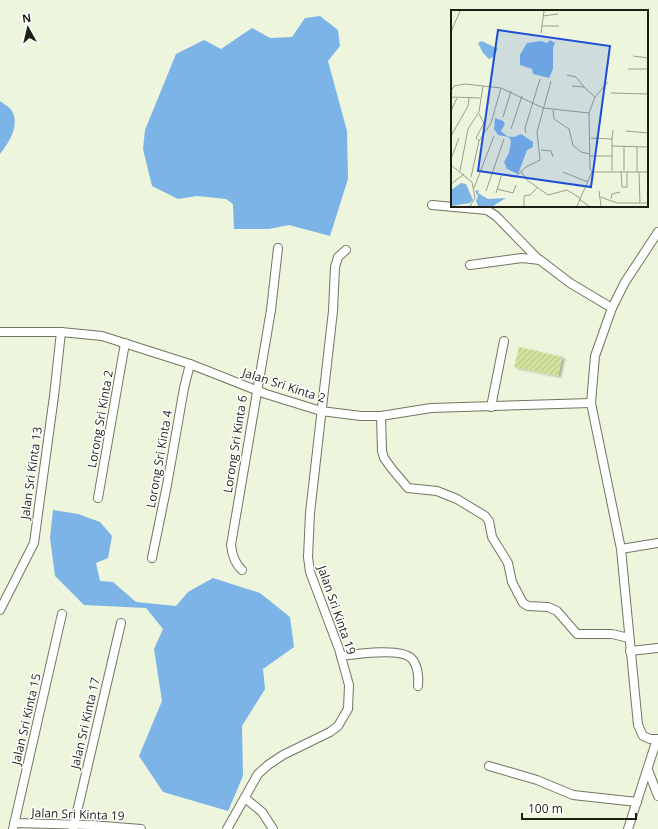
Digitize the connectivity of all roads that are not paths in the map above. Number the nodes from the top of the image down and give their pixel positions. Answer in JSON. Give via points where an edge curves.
{"nodes":[{"id":1,"x":432,"y":205,"type":"dead end"},
{"id":2,"x":451,"y":207,"type":"edge"},
{"id":3,"x":454,"y":207,"type":"edge"},
{"id":4,"x":658,"y":232,"type":"edge"},
{"id":5,"x":278,"y":248,"type":"dead end"},
{"id":6,"x":346,"y":250,"type":"dead end"},
{"id":7,"x":540,"y":260,"type":"junction"},
{"id":8,"x":470,"y":265,"type":"dead end"},
{"id":9,"x":612,"y":308,"type":"junction"},
{"id":10,"x":0,"y":332,"type":"edge"},
{"id":11,"x":61,"y":332,"type":"junction"},
{"id":12,"x":504,"y":340,"type":"dead end"},
{"id":13,"x":125,"y":343,"type":"junction"},
{"id":14,"x":190,"y":364,"type":"junction"},
{"id":15,"x":256,"y":390,"type":"junction"},
{"id":16,"x":591,"y":404,"type":"junction"},
{"id":17,"x":491,"y":407,"type":"junction"},
{"id":18,"x":321,"y":411,"type":"junction"},
{"id":19,"x":381,"y":416,"type":"junction"},
{"id":20,"x":98,"y":498,"type":"dead end"},
{"id":21,"x":658,"y":543,"type":"edge"},
{"id":22,"x":621,"y":549,"type":"junction"},
{"id":23,"x":152,"y":558,"type":"dead end"},
{"id":24,"x":242,"y":570,"type":"dead end"},
{"id":25,"x":0,"y":610,"type":"edge"},
{"id":26,"x":62,"y":614,"type":"dead end"},
{"id":27,"x":121,"y":623,"type":"dead end"},
{"id":28,"x":629,"y":638,"type":"junction"},
{"id":29,"x":658,"y":648,"type":"edge"},
{"id":30,"x":630,"y":651,"type":"junction"},
{"id":31,"x":341,"y":656,"type":"junction"},
{"id":32,"x":418,"y":686,"type":"dead end"},
{"id":33,"x":657,"y":739,"type":"edge"},
{"id":34,"x":489,"y":766,"type":"dead end"},
{"id":35,"x":648,"y":770,"type":"junction"},
{"id":36,"x":658,"y":796,"type":"edge"},
{"id":37,"x":245,"y":798,"type":"junction"},
{"id":38,"x":637,"y":802,"type":"junction"},
{"id":39,"x":14,"y":826,"type":"edge"},
{"id":40,"x":73,"y":827,"type":"edge"},
{"id":41,"x":140,"y":829,"type":"edge"},
{"id":42,"x":227,"y":829,"type":"edge"},
{"id":43,"x":272,"y":829,"type":"edge"},
{"id":44,"x":628,"y":829,"type":"edge"}],
"edges":[{"from":1,"to":2,"type":"street"},
{"from":3,"to":7,"type":"street","via":[[487,210]]},
{"from":4,"to":9,"type":"street","via":[[625,282]]},
{"from":5,"to":15,"type":"street","name":"Lorong Sri Kinta 6","via":[[271,310]]},
{"from":6,"to":18,"type":"street","name":"Jalan Sri Kinta 19","via":[[338,257],[336,267]]},
{"from":7,"to":8,"type":"street","via":[[522,258]]},
{"from":7,"to":9,"type":"street"},
{"from":9,"to":16,"type":"street","via":[[595,356]]},
{"from":10,"to":11,"type":"street","name":"Jalan Sri Kinta 2"},
{"from":11,"to":13,"type":"street","name":"Jalan Sri Kinta 2","via":[[102,336]]},
{"from":11,"to":25,"type":"street","name":"Jalan Sri Kinta 13","via":[[34,543]]},
{"from":12,"to":17,"type":"street"},
{"from":13,"to":14,"type":"street","name":"Jalan Sri Kinta 2"},
{"from":13,"to":20,"type":"street","name":"Lorong Sri Kinta 2"},
{"from":14,"to":15,"type":"street","name":"Jalan Sri Kinta 2"},
{"from":14,"to":23,"type":"street","name":"Lorong Sri Kinta 4"},
{"from":15,"to":18,"type":"street","name":"Jalan Sri Kinta 2"},
{"from":15,"to":24,"type":"street","name":"Lorong Sri Kinta 6","via":[[231,545],[232,554]]},
{"from":16,"to":17,"type":"street","name":"Jalan Sri Kinta 2"},
{"from":16,"to":22,"type":"street"},
{"from":17,"to":19,"type":"street","name":"Jalan Sri Kinta 2","via":[[431,408]]},
{"from":18,"to":19,"type":"street","name":"Jalan Sri Kinta 2"},
{"from":18,"to":31,"type":"street","name":"Jalan Sri Kinta 19","via":[[308,557],[310,572]]},
{"from":19,"to":28,"type":"street","via":[[382,451],[392,469],[408,488],[437,491],[485,516],[489,521],[492,537],[508,563],[512,582],[523,603],[557,611],[577,634],[612,634]]},
{"from":21,"to":22,"type":"street"},
{"from":22,"to":28,"type":"street"},
{"from":26,"to":39,"type":"street","name":"Jalan Sri Kinta 15"},
{"from":27,"to":40,"type":"street","name":"Jalan Sri Kinta 17"},
{"from":28,"to":30,"type":"street"},
{"from":29,"to":30,"type":"street"},
{"from":30,"to":33,"type":"street","via":[[640,732],[646,738]]},
{"from":31,"to":32,"type":"street","via":[[402,654],[412,658],[416,665]]},
{"from":31,"to":37,"type":"street","name":"Jalan Sri Kinta 19","via":[[349,685],[349,701],[348,709],[338,726],[268,765],[258,774]]},
{"from":33,"to":35,"type":"street"},
{"from":34,"to":38,"type":"street","via":[[537,780],[573,795]]},
{"from":35,"to":36,"type":"street"},
{"from":35,"to":38,"type":"street"},
{"from":37,"to":42,"type":"street","name":"Jalan Sri Kinta 19"},
{"from":37,"to":43,"type":"street","via":[[262,812]]},
{"from":38,"to":44,"type":"street"},
{"from":39,"to":40,"type":"street","name":"Jalan Sri Kinta 19"},
{"from":40,"to":41,"type":"street","name":"Jalan Sri Kinta 19"}]}
